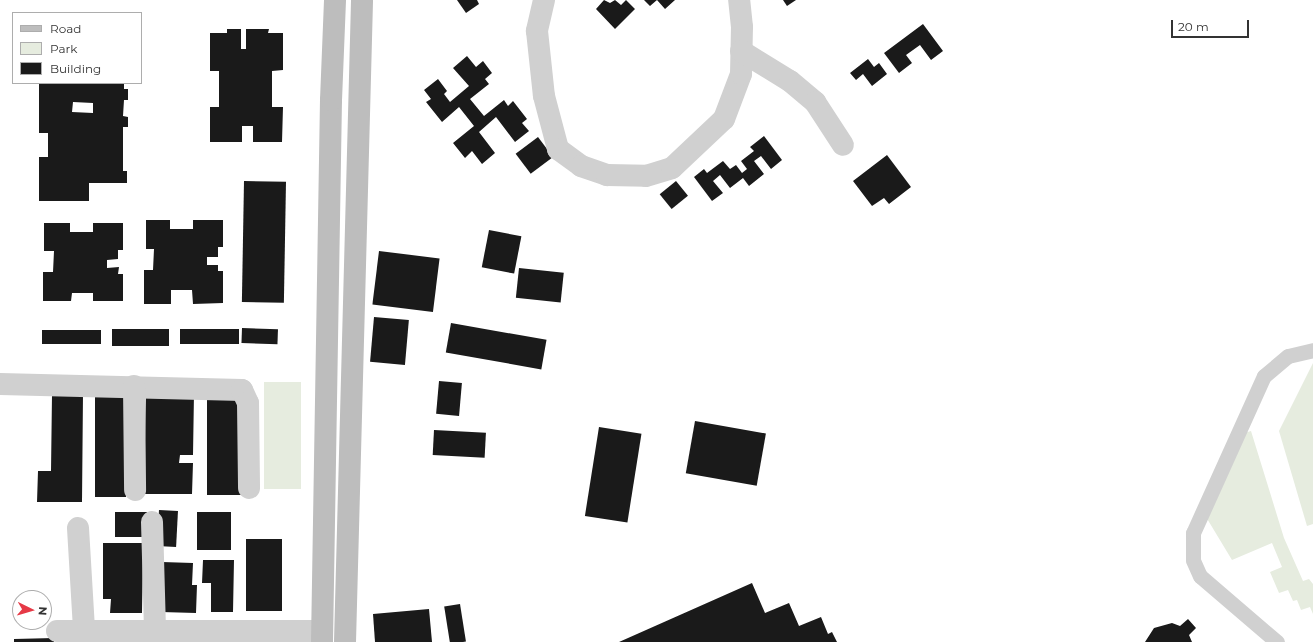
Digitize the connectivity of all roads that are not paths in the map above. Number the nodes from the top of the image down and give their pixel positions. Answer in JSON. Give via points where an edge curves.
{"nodes":[{"id":1,"x":335,"y":0,"type":"edge"},
{"id":2,"x":362,"y":0,"type":"edge"},
{"id":3,"x":544,"y":0,"type":"edge"},
{"id":4,"x":739,"y":0,"type":"edge"},
{"id":5,"x":742,"y":51,"type":"junction"},
{"id":6,"x":843,"y":145,"type":"dead end"},
{"id":7,"x":1313,"y":350,"type":"edge"},
{"id":8,"x":0,"y":384,"type":"edge"},
{"id":9,"x":134,"y":386,"type":"junction"},
{"id":10,"x":249,"y":488,"type":"dead end"},
{"id":11,"x":135,"y":490,"type":"dead end"},
{"id":12,"x":152,"y":522,"type":"dead end"},
{"id":13,"x":78,"y":528,"type":"dead end"},
{"id":14,"x":57,"y":630,"type":"dead end"},
{"id":15,"x":84,"y":630,"type":"junction"},
{"id":16,"x":155,"y":631,"type":"junction"},
{"id":17,"x":322,"y":636,"type":"edge"},
{"id":18,"x":345,"y":642,"type":"edge"},
{"id":19,"x":1276,"y":642,"type":"edge"}],
"edges":[{"from":1,"to":17,"type":"street"},
{"from":2,"to":18,"type":"street"},
{"from":3,"to":5,"type":"street","via":[[537,32],[544,96],[558,148],[581,166],[607,175],[646,176],[672,168],[724,119],[741,74]]},
{"from":4,"to":5,"type":"street"},
{"from":5,"to":6,"type":"street","via":[[790,81],[815,102]]},
{"from":7,"to":19,"type":"lane","via":[[1288,356],[1264,376],[1193,533],[1193,560],[1200,576]]},
{"from":8,"to":9,"type":"street"},
{"from":9,"to":10,"type":"street","via":[[242,390],[248,403]]},
{"from":9,"to":11,"type":"street"},
{"from":12,"to":16,"type":"street"},
{"from":13,"to":15,"type":"street"},
{"from":14,"to":15,"type":"street"},
{"from":15,"to":16,"type":"street"},
{"from":16,"to":17,"type":"street"}]}
